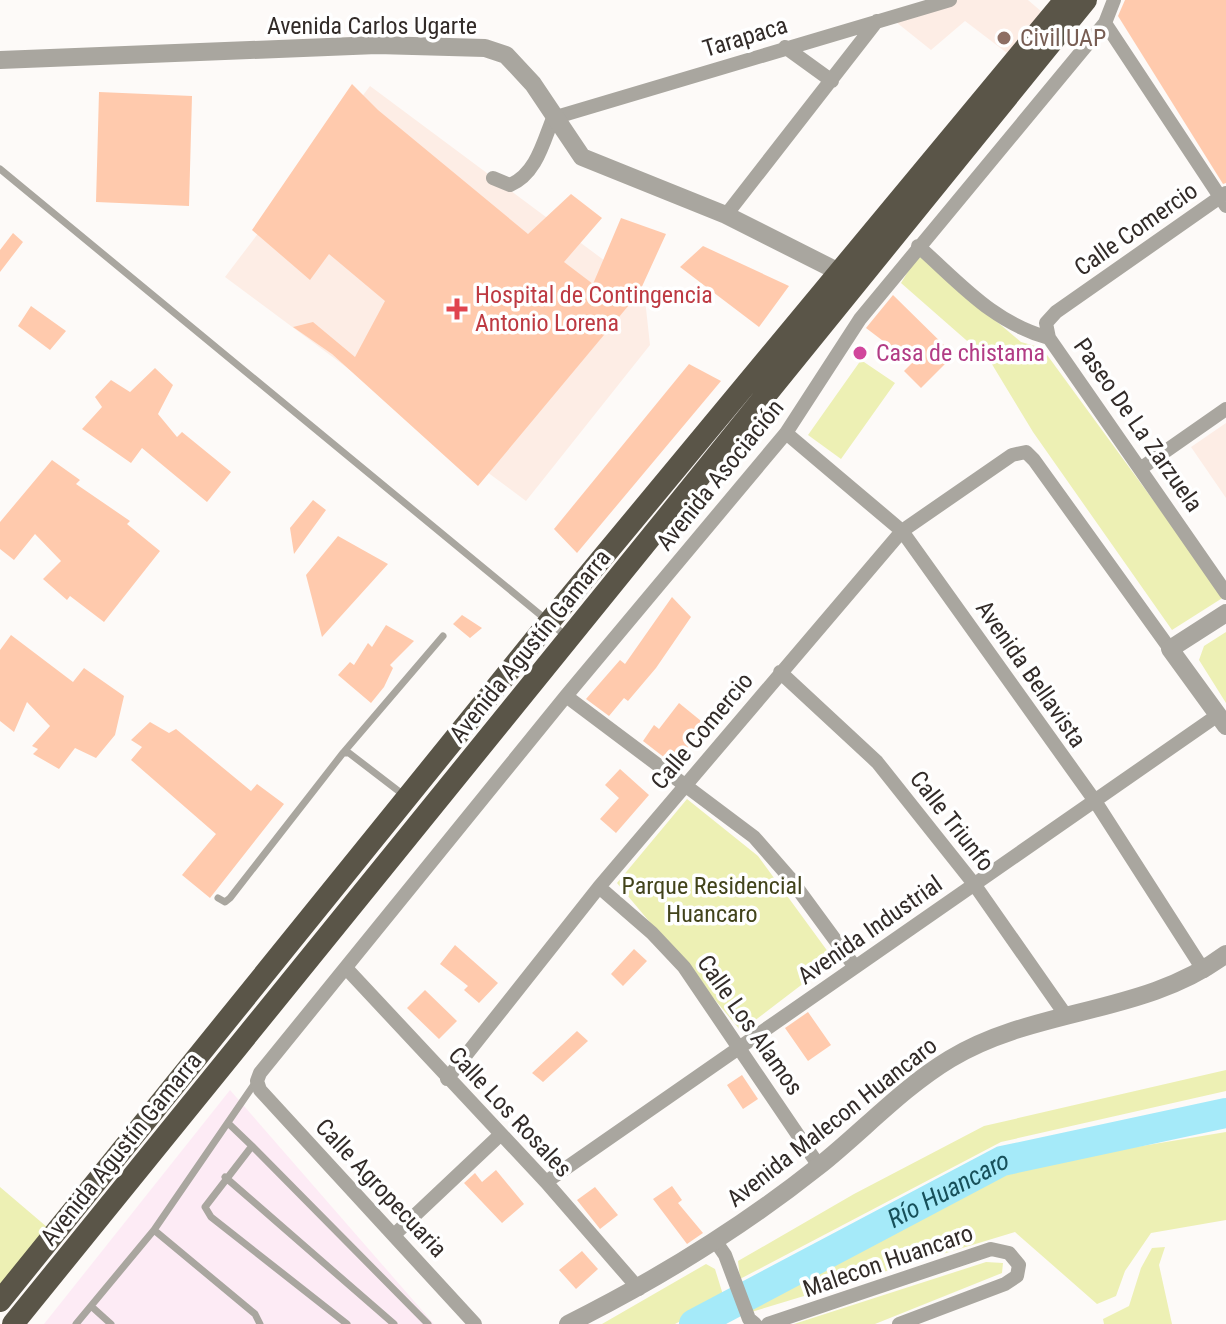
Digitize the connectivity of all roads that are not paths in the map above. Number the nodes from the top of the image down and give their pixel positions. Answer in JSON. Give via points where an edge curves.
{"nodes":[{"id":1,"x":950,"y":0,"type":"edge"},
{"id":2,"x":1065,"y":0,"type":"edge"},
{"id":3,"x":1086,"y":0,"type":"edge"},
{"id":4,"x":1114,"y":0,"type":"edge"},
{"id":5,"x":877,"y":20,"type":"junction"},
{"id":6,"x":1105,"y":23,"type":"junction"},
{"id":7,"x":785,"y":47,"type":"junction"},
{"id":8,"x":0,"y":60,"type":"edge"},
{"id":9,"x":832,"y":81,"type":"junction"},
{"id":10,"x":553,"y":118,"type":"junction"},
{"id":11,"x":0,"y":169,"type":"edge"},
{"id":12,"x":493,"y":178,"type":"dead end"},
{"id":13,"x":1224,"y":199,"type":"edge"},
{"id":14,"x":726,"y":215,"type":"junction"},
{"id":15,"x":918,"y":246,"type":"junction"},
{"id":16,"x":848,"y":276,"type":"junction"},
{"id":17,"x":1049,"y":338,"type":"junction"},
{"id":18,"x":1226,"y":409,"type":"edge"},
{"id":19,"x":786,"y":433,"type":"junction"},
{"id":20,"x":1140,"y":469,"type":"junction"},
{"id":21,"x":902,"y":531,"type":"junction"},
{"id":22,"x":1226,"y":593,"type":"edge"},
{"id":23,"x":1226,"y":613,"type":"edge"},
{"id":24,"x":549,"y":622,"type":"junction"},
{"id":25,"x":443,"y":636,"type":"dead end"},
{"id":26,"x":569,"y":638,"type":"junction"},
{"id":27,"x":1170,"y":649,"type":"junction"},
{"id":28,"x":780,"y":672,"type":"junction"},
{"id":29,"x":566,"y":696,"type":"junction"},
{"id":30,"x":1222,"y":721,"type":"edge"},
{"id":31,"x":343,"y":753,"type":"junction"},
{"id":32,"x":686,"y":784,"type":"junction"},
{"id":33,"x":406,"y":797,"type":"junction"},
{"id":34,"x":1095,"y":801,"type":"junction"},
{"id":35,"x":388,"y":821,"type":"junction"},
{"id":36,"x":408,"y":837,"type":"junction"},
{"id":37,"x":974,"y":884,"type":"junction"},
{"id":38,"x":599,"y":887,"type":"junction"},
{"id":39,"x":218,"y":898,"type":"dead end"},
{"id":40,"x":1226,"y":954,"type":"edge"},
{"id":41,"x":855,"y":967,"type":"junction"},
{"id":42,"x":346,"y":968,"type":"junction"},
{"id":43,"x":1204,"y":971,"type":"junction"},
{"id":44,"x":1067,"y":1017,"type":"junction"},
{"id":45,"x":740,"y":1046,"type":"junction"},
{"id":46,"x":447,"y":1079,"type":"junction"},
{"id":47,"x":257,"y":1081,"type":"junction"},
{"id":48,"x":228,"y":1123,"type":"junction"},
{"id":49,"x":500,"y":1135,"type":"junction"},
{"id":50,"x":252,"y":1146,"type":"junction"},
{"id":51,"x":819,"y":1166,"type":"junction"},
{"id":52,"x":225,"y":1177,"type":"junction"},
{"id":53,"x":546,"y":1182,"type":"junction"},
{"id":54,"x":154,"y":1230,"type":"junction"},
{"id":55,"x":394,"y":1235,"type":"junction"},
{"id":56,"x":721,"y":1248,"type":"junction"},
{"id":57,"x":639,"y":1289,"type":"junction"},
{"id":58,"x":0,"y":1301,"type":"edge"},
{"id":59,"x":91,"y":1306,"type":"junction"},
{"id":60,"x":752,"y":1322,"type":"edge"},
{"id":61,"x":13,"y":1324,"type":"edge"},
{"id":62,"x":76,"y":1324,"type":"edge"},
{"id":63,"x":111,"y":1324,"type":"edge"},
{"id":64,"x":260,"y":1324,"type":"edge"},
{"id":65,"x":347,"y":1324,"type":"edge"},
{"id":66,"x":394,"y":1324,"type":"edge"},
{"id":67,"x":428,"y":1324,"type":"edge"},
{"id":68,"x":475,"y":1324,"type":"edge"},
{"id":69,"x":568,"y":1324,"type":"edge"},
{"id":70,"x":768,"y":1324,"type":"edge"},
{"id":71,"x":899,"y":1324,"type":"edge"}],
"edges":[{"from":1,"to":5,"type":"street","name":"Tarapaca"},
{"from":2,"to":16,"type":"highway","name":"Avenida Agustín Gamarra"},
{"from":3,"to":16,"type":"highway","name":"Avenida Agustín Gamarra"},
{"from":4,"to":6,"type":"street","name":"Avenida Asociación"},
{"from":5,"to":7,"type":"street","name":"Tarapaca"},
{"from":5,"to":9,"type":"street"},
{"from":6,"to":13,"type":"street"},
{"from":6,"to":15,"type":"street","name":"Avenida Asociación"},
{"from":7,"to":9,"type":"street"},
{"from":7,"to":10,"type":"street","name":"Tarapaca"},
{"from":8,"to":10,"type":"street","name":"Avenida Carlos Ugarte","via":[[377,45],[485,48],[506,55],[533,84]]},
{"from":9,"to":14,"type":"street"},
{"from":10,"to":12,"type":"street","via":[[524,179],[510,185]]},
{"from":10,"to":14,"type":"street","name":"Avenida Carlos Ugarte","via":[[582,157]]},
{"from":11,"to":24,"type":"lane"},
{"from":13,"to":17,"type":"street","name":"Calle Comercio","via":[[1056,312],[1046,323]]},
{"from":14,"to":16,"type":"street","name":"Avenida Carlos Ugarte"},
{"from":15,"to":17,"type":"street","name":"Paseo De La Zarzuela","via":[[1000,319]]},
{"from":15,"to":19,"type":"street","name":"Avenida Asociación","via":[[860,319]]},
{"from":16,"to":24,"type":"highway","name":"Avenida Agustín Gamarra"},
{"from":16,"to":26,"type":"highway","name":"Avenida Agustín Gamarra"},
{"from":17,"to":20,"type":"street","name":"Paseo De La Zarzuela"},
{"from":18,"to":20,"type":"street"},
{"from":19,"to":21,"type":"street","name":"Avenida Bellavista"},
{"from":19,"to":29,"type":"street","name":"Avenida Asociación"},
{"from":20,"to":22,"type":"street","name":"Paseo De La Zarzuela"},
{"from":21,"to":27,"type":"street","name":"Calle Comercio","via":[[1012,455],[1026,452]]},
{"from":21,"to":28,"type":"street","name":"Calle Comercio"},
{"from":21,"to":34,"type":"street","name":"Avenida Bellavista"},
{"from":23,"to":27,"type":"street"},
{"from":24,"to":26,"type":"lane"},
{"from":24,"to":33,"type":"highway","name":"Avenida Agustín Gamarra"},
{"from":25,"to":31,"type":"lane"},
{"from":26,"to":36,"type":"highway","name":"Avenida Agustín Gamarra"},
{"from":27,"to":30,"type":"street"},
{"from":28,"to":32,"type":"street","name":"Calle Comercio"},
{"from":28,"to":37,"type":"street","name":"Calle Triunfo","via":[[877,762]]},
{"from":29,"to":32,"type":"street"},
{"from":29,"to":42,"type":"street","name":"Avenida Asociación"},
{"from":30,"to":34,"type":"street","name":"Avenida Industrial"},
{"from":31,"to":33,"type":"lane"},
{"from":31,"to":39,"type":"lane","via":[[230,898]]},
{"from":32,"to":38,"type":"street","name":"Calle Comercio"},
{"from":32,"to":41,"type":"street","via":[[754,837]]},
{"from":33,"to":35,"type":"highway","name":"Avenida Agustín Gamarra"},
{"from":34,"to":37,"type":"street","name":"Avenida Industrial"},
{"from":34,"to":43,"type":"street","name":"Avenida Bellavista"},
{"from":35,"to":36,"type":"highway"},
{"from":35,"to":58,"type":"highway","name":"Avenida Agustín Gamarra"},
{"from":36,"to":61,"type":"highway","name":"Avenida Agustín Gamarra"},
{"from":37,"to":41,"type":"street","name":"Avenida Industrial"},
{"from":37,"to":44,"type":"street","name":"Calle Triunfo"},
{"from":38,"to":45,"type":"street","name":"Calle Los Alamos","via":[[684,967]]},
{"from":38,"to":46,"type":"street","name":"Calle Comercio"},
{"from":40,"to":43,"type":"street","name":"Avenida Malecon Huancaro"},
{"from":41,"to":45,"type":"street","name":"Avenida Industrial"},
{"from":42,"to":46,"type":"street","name":"Calle Los Rosales"},
{"from":42,"to":47,"type":"street","name":"Avenida Asociación"},
{"from":43,"to":44,"type":"street","name":"Avenida Malecon Huancaro","via":[[1162,991]]},
{"from":44,"to":51,"type":"street","name":"Avenida Malecon Huancaro","via":[[996,1036],[951,1058]]},
{"from":45,"to":51,"type":"street","name":"Calle Los Alamos"},
{"from":45,"to":53,"type":"street","name":"Avenida Industrial"},
{"from":46,"to":49,"type":"street","name":"Calle Los Rosales"},
{"from":47,"to":48,"type":"lane"},
{"from":47,"to":55,"type":"street","name":"Calle Agropecuaria"},
{"from":48,"to":50,"type":"lane"},
{"from":48,"to":54,"type":"lane"},
{"from":49,"to":53,"type":"street","name":"Calle Los Rosales"},
{"from":49,"to":55,"type":"street"},
{"from":50,"to":52,"type":"lane"},
{"from":50,"to":67,"type":"lane"},
{"from":51,"to":56,"type":"street","name":"Avenida Malecon Huancaro"},
{"from":52,"to":65,"type":"lane","via":[[205,1207],[211,1217]]},
{"from":52,"to":66,"type":"lane"},
{"from":53,"to":57,"type":"street","name":"Calle Los Rosales"},
{"from":54,"to":59,"type":"lane"},
{"from":54,"to":64,"type":"lane","via":[[255,1314]]},
{"from":55,"to":68,"type":"street","name":"Calle Agropecuaria"},
{"from":56,"to":57,"type":"street","name":"Avenida Malecon Huancaro"},
{"from":56,"to":60,"type":"street"},
{"from":57,"to":69,"type":"street","name":"Avenida Malecon Huancaro"},
{"from":59,"to":62,"type":"lane"},
{"from":59,"to":63,"type":"lane"},
{"from":70,"to":71,"type":"street","name":"Malecon Huancaro","via":[[991,1249],[1009,1253],[1019,1265],[1017,1276],[1005,1284]]}]}
